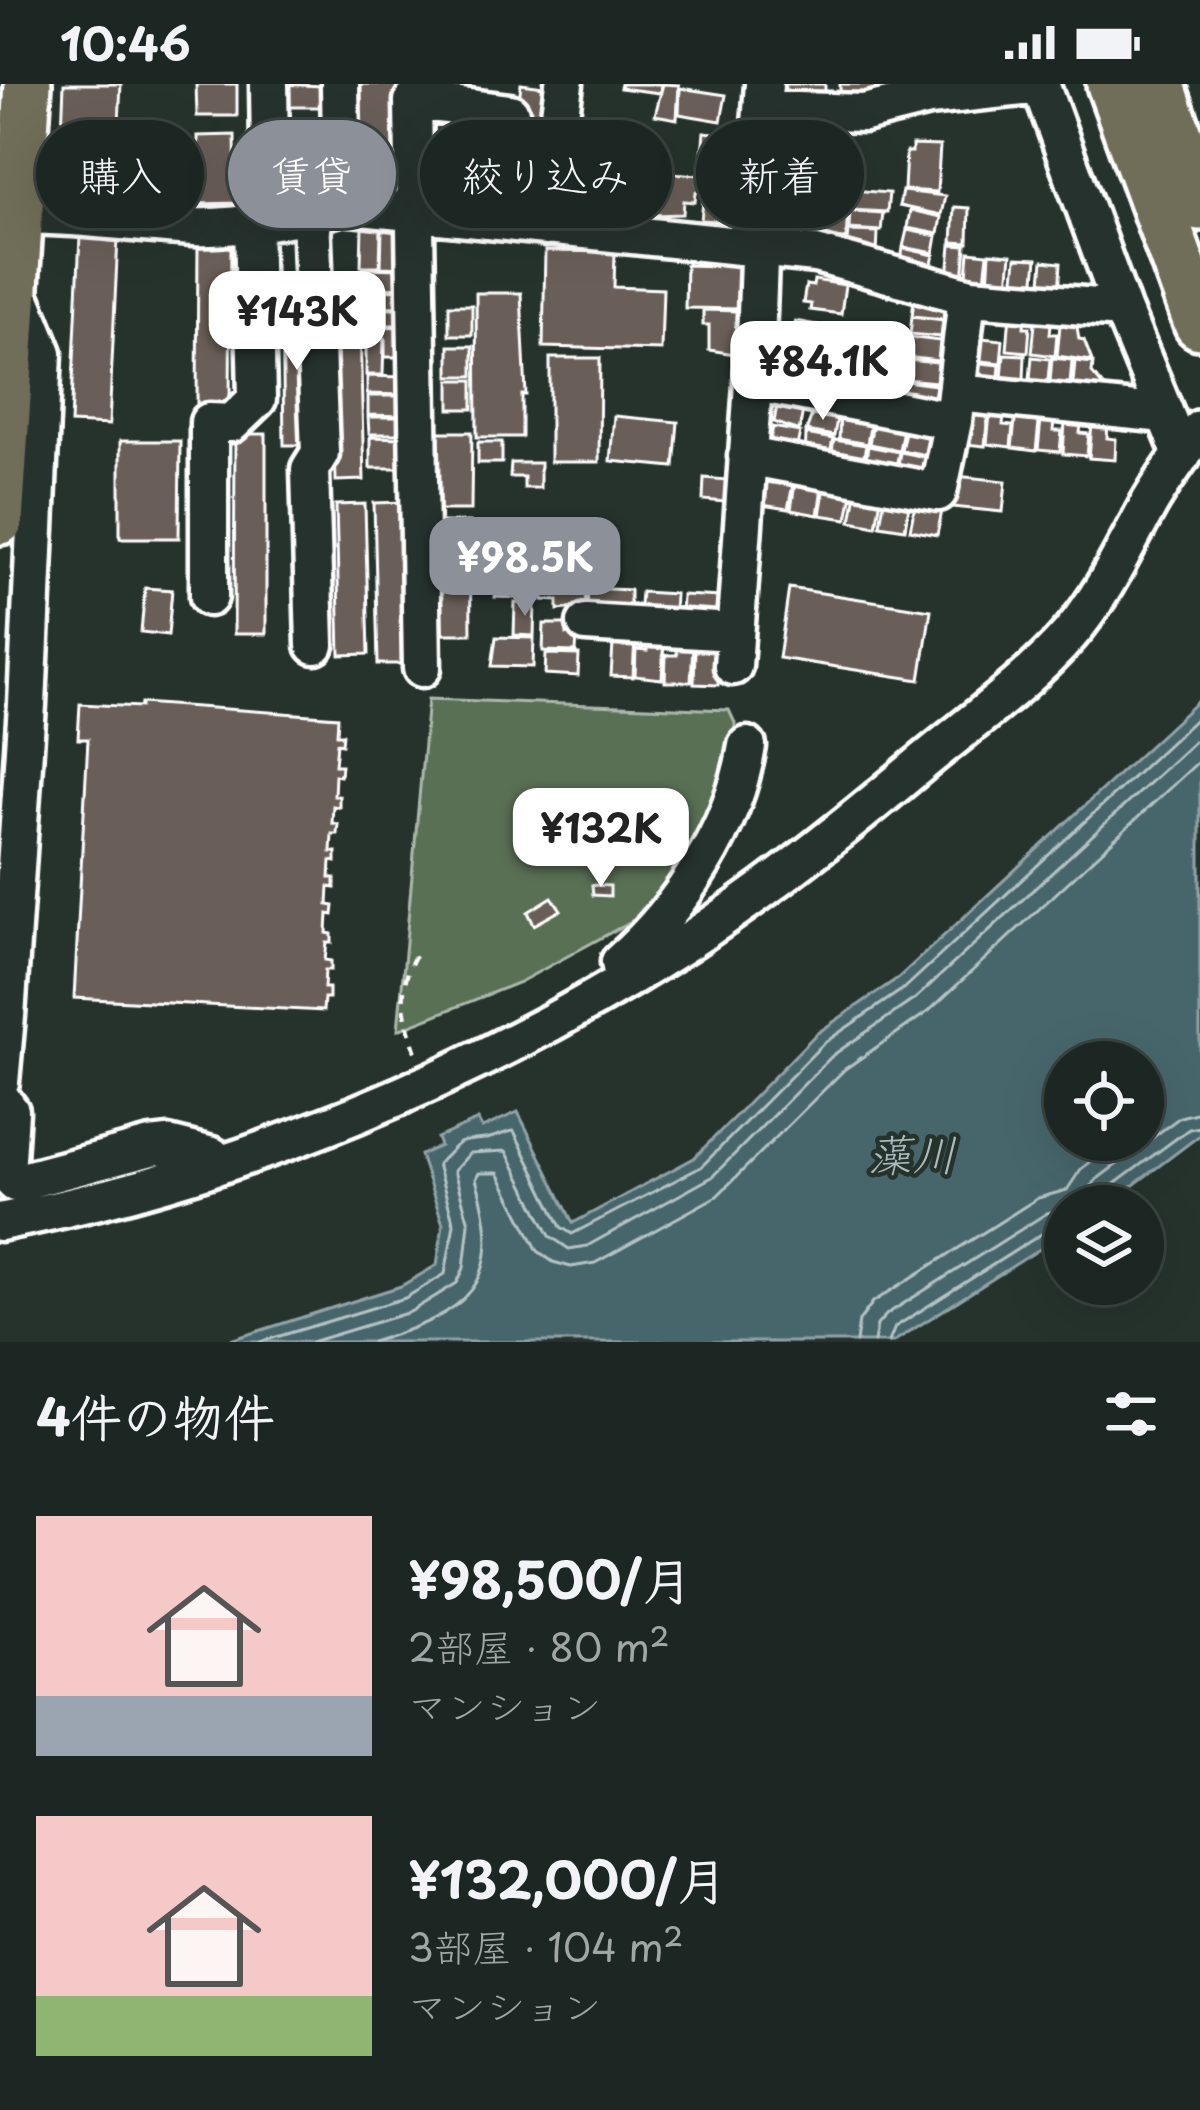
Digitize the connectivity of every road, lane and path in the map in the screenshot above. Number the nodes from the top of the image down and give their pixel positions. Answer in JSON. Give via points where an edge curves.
{"nodes":[{"id":1,"x":28,"y":84,"type":"edge"},
{"id":2,"x":269,"y":84,"type":"edge"},
{"id":3,"x":340,"y":84,"type":"edge"},
{"id":4,"x":564,"y":84,"type":"edge"},
{"id":5,"x":1113,"y":84,"type":"edge"},
{"id":6,"x":1158,"y":84,"type":"edge"},
{"id":7,"x":1041,"y":85,"type":"edge"},
{"id":8,"x":764,"y":97,"type":"edge"},
{"id":9,"x":831,"y":99,"type":"edge"},
{"id":10,"x":510,"y":113,"type":"dead end"},
{"id":11,"x":267,"y":120,"type":"edge"},
{"id":12,"x":337,"y":120,"type":"edge"},
{"id":13,"x":559,"y":120,"type":"edge"},
{"id":14,"x":1200,"y":204,"type":"edge"},
{"id":15,"x":396,"y":212,"type":"edge"},
{"id":16,"x":415,"y":213,"type":"junction"},
{"id":17,"x":420,"y":214,"type":"edge"},
{"id":18,"x":10,"y":215,"type":"edge"},
{"id":19,"x":228,"y":223,"type":"edge"},
{"id":20,"x":262,"y":228,"type":"edge"},
{"id":21,"x":327,"y":228,"type":"edge"},
{"id":22,"x":329,"y":228,"type":"edge"},
{"id":23,"x":556,"y":228,"type":"edge"},
{"id":24,"x":752,"y":246,"type":"junction"},
{"id":25,"x":16,"y":286,"type":"junction"},
{"id":26,"x":967,"y":296,"type":"junction"},
{"id":27,"x":1122,"y":309,"type":"junction"},
{"id":28,"x":1200,"y":323,"type":"edge"},
{"id":29,"x":335,"y":324,"type":"dead end"},
{"id":30,"x":753,"y":382,"type":"junction"},
{"id":31,"x":955,"y":407,"type":"junction"},
{"id":32,"x":1165,"y":414,"type":"junction"},
{"id":33,"x":1191,"y":442,"type":"edge"},
{"id":34,"x":747,"y":456,"type":"junction"},
{"id":35,"x":0,"y":521,"type":"edge"},
{"id":36,"x":209,"y":598,"type":"dead end"},
{"id":37,"x":586,"y":622,"type":"dead end"},
{"id":38,"x":316,"y":645,"type":"dead end"},
{"id":39,"x":422,"y":668,"type":"dead end"},
{"id":40,"x":747,"y":746,"type":"dead end"},
{"id":41,"x":415,"y":956,"type":"dead end"},
{"id":42,"x":625,"y":980,"type":"junction"},
{"id":43,"x":3,"y":1016,"type":"edge"},
{"id":44,"x":0,"y":1082,"type":"edge"},
{"id":45,"x":425,"y":1082,"type":"junction"},
{"id":46,"x":0,"y":1097,"type":"edge"},
{"id":47,"x":216,"y":1166,"type":"junction"},
{"id":48,"x":0,"y":1222,"type":"edge"}],
"edges":[{"from":1,"to":18,"type":"main road"},
{"from":2,"to":11,"type":"street"},
{"from":3,"to":12,"type":"street"},
{"from":4,"to":13,"type":"street"},
{"from":5,"to":28,"type":"highway"},
{"from":6,"to":14,"type":"highway"},
{"from":7,"to":9,"type":"street","via":[[864,113]]},
{"from":7,"to":27,"type":"street"},
{"from":8,"to":9,"type":"street"},
{"from":8,"to":24,"type":"street"},
{"from":10,"to":16,"type":"street","via":[[413,101]]},
{"from":15,"to":16,"type":"street"},
{"from":16,"to":17,"type":"street"},
{"from":16,"to":39,"type":"street"},
{"from":18,"to":19,"type":"street"},
{"from":18,"to":25,"type":"main road"},
{"from":20,"to":36,"type":"street","via":[[257,399],[232,423],[209,422]]},
{"from":21,"to":38,"type":"street","via":[[320,453],[310,469]]},
{"from":22,"to":29,"type":"street"},
{"from":23,"to":24,"type":"street"},
{"from":24,"to":26,"type":"street","via":[[833,257]]},
{"from":24,"to":30,"type":"street","via":[[759,260]]},
{"from":25,"to":35,"type":"main road"},
{"from":25,"to":43,"type":"street","via":[[43,353]]},
{"from":26,"to":27,"type":"street"},
{"from":26,"to":31,"type":"street"},
{"from":27,"to":32,"type":"street"},
{"from":30,"to":31,"type":"street"},
{"from":30,"to":34,"type":"street"},
{"from":31,"to":32,"type":"street"},
{"from":31,"to":34,"type":"street","via":[[938,492]]},
{"from":32,"to":33,"type":"street"},
{"from":33,"to":42,"type":"street","via":[[1097,601],[1065,640],[879,799]]},
{"from":34,"to":37,"type":"street","via":[[733,649]]},
{"from":40,"to":42,"type":"street","via":[[736,793],[706,856],[668,913],[620,962]]},
{"from":41,"to":45,"type":"path","via":[[403,978],[402,1010]]},
{"from":42,"to":45,"type":"street"},
{"from":43,"to":44,"type":"street"},
{"from":45,"to":47,"type":"street"},
{"from":46,"to":47,"type":"street","via":[[10,1112],[6,1174],[15,1183],[168,1145],[212,1156]]},
{"from":47,"to":48,"type":"street"}]}
